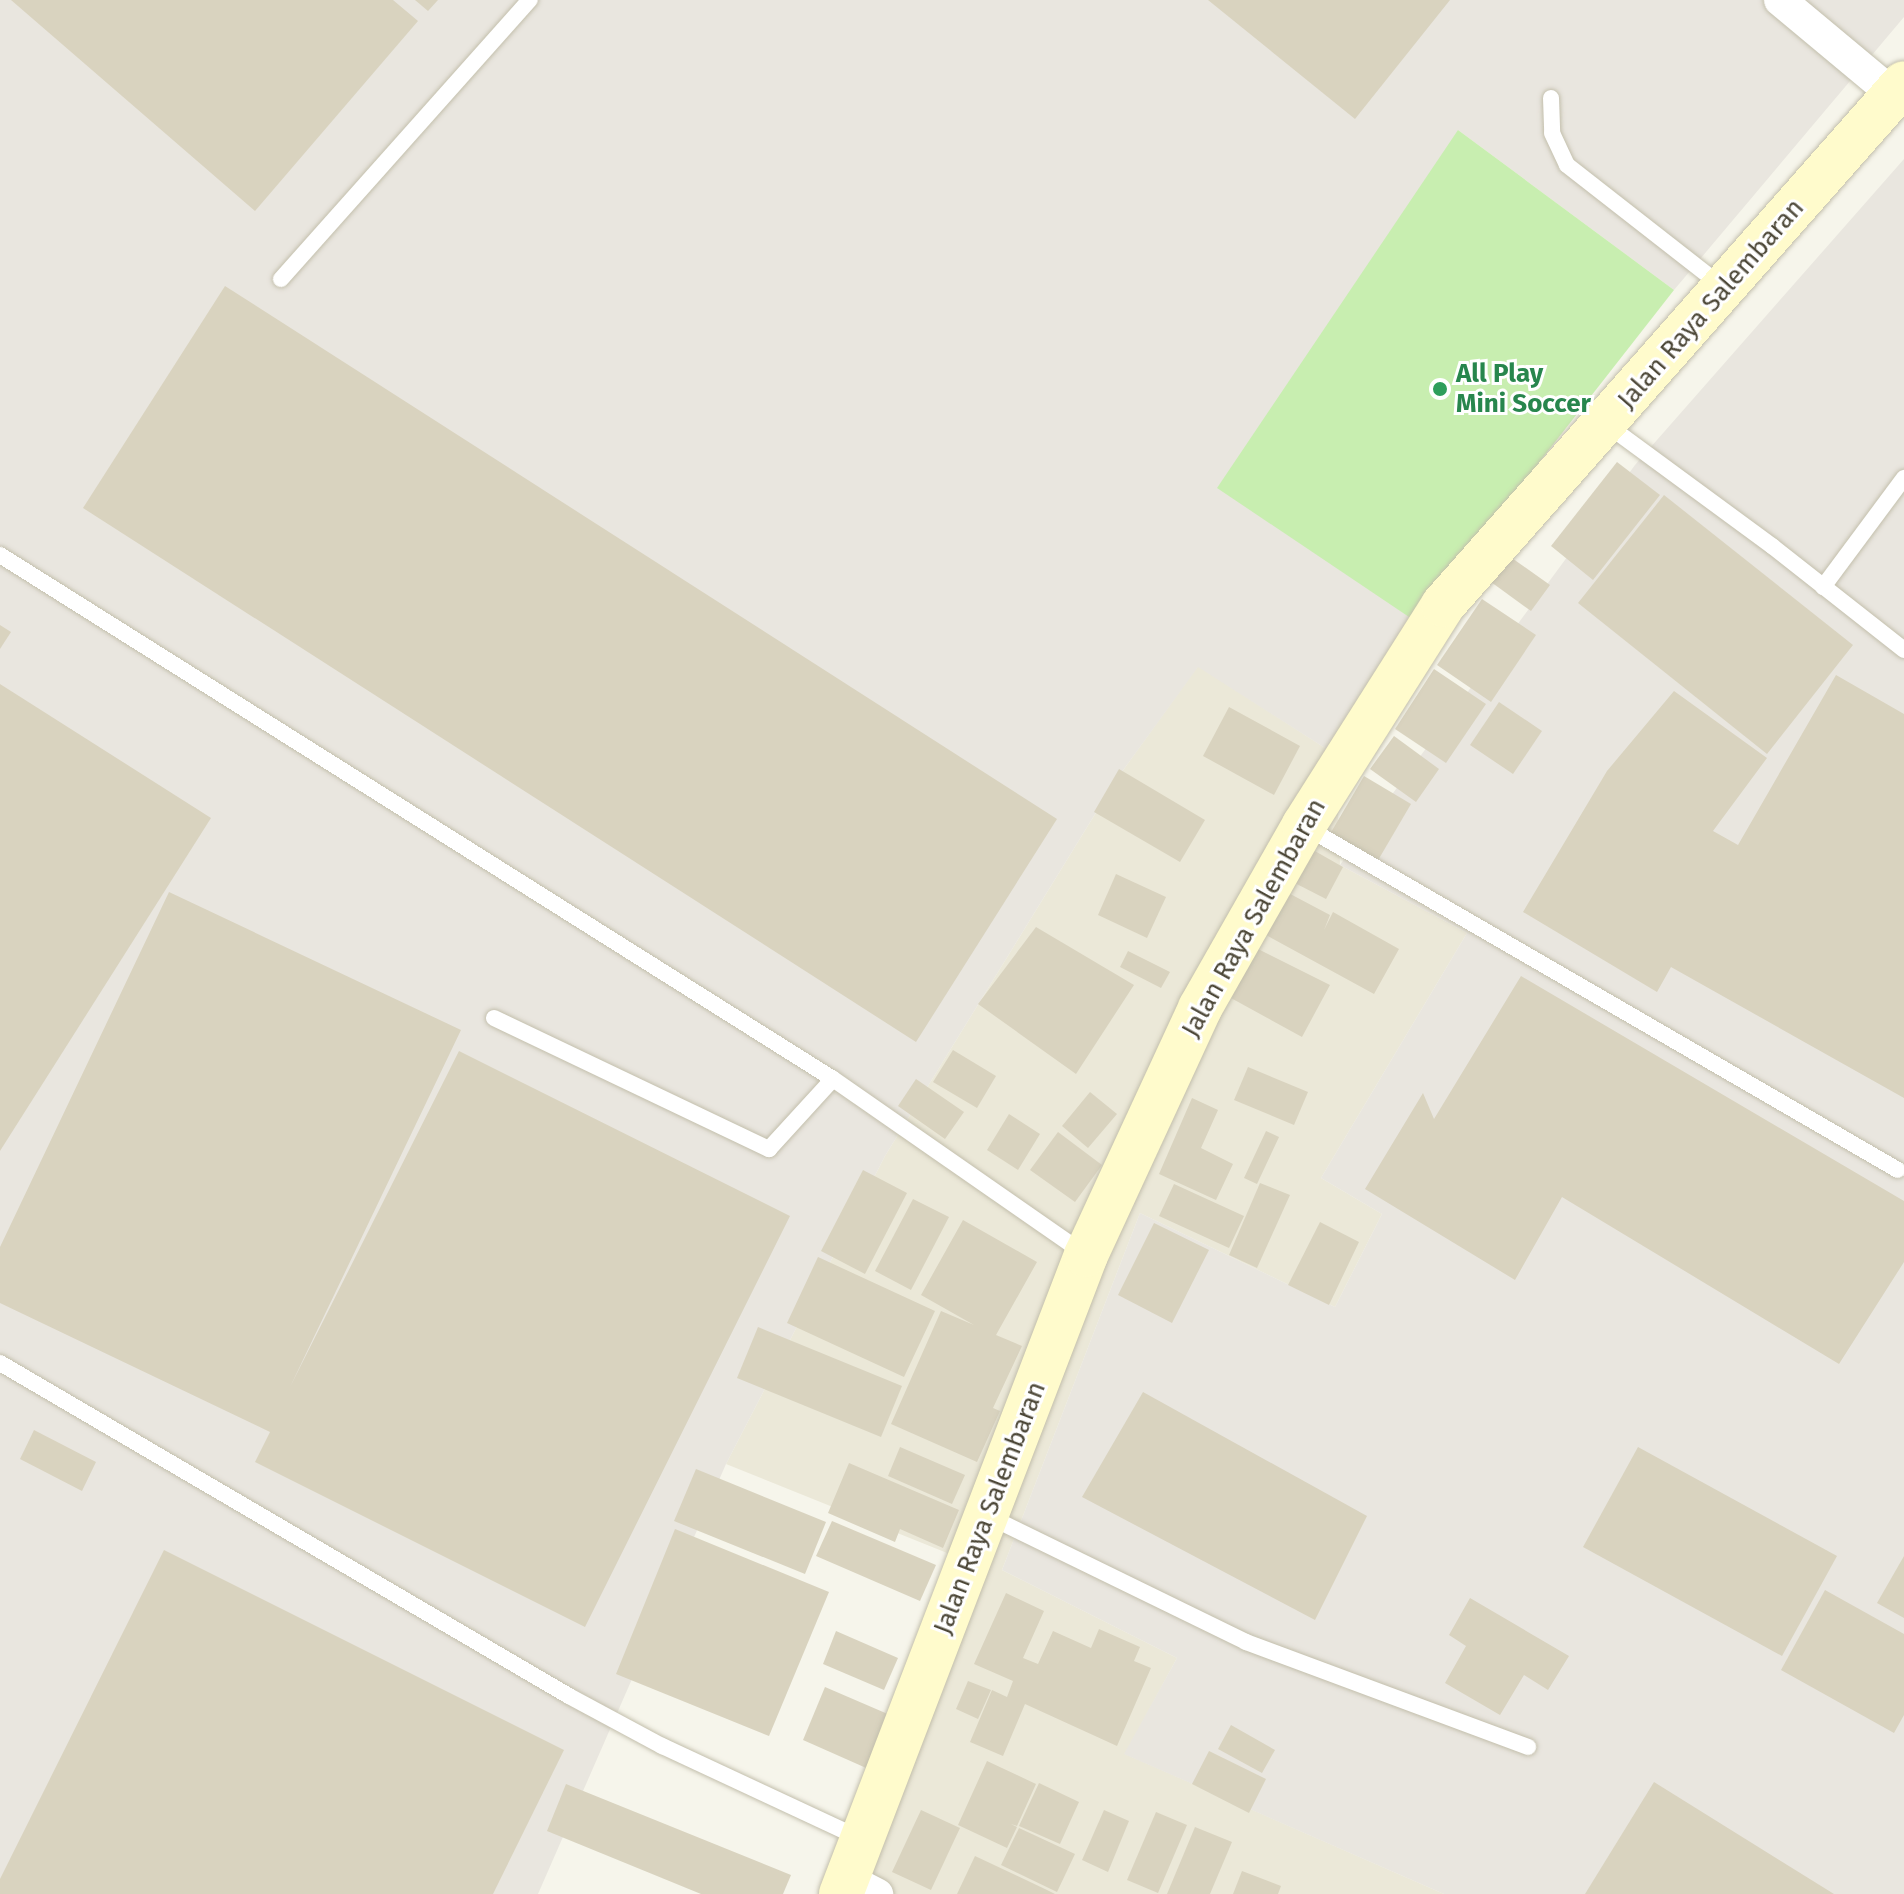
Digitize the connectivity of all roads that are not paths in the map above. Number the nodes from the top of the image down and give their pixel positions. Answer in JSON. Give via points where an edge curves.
{"nodes":[{"id":1,"x":530,"y":0,"type":"edge"},
{"id":2,"x":1780,"y":0,"type":"edge"},
{"id":3,"x":1899,"y":89,"type":"edge"},
{"id":4,"x":1551,"y":98,"type":"dead end"},
{"id":5,"x":281,"y":279,"type":"dead end"},
{"id":6,"x":1725,"y":288,"type":"junction"},
{"id":7,"x":1606,"y":424,"type":"junction"},
{"id":8,"x":1904,"y":478,"type":"edge"},
{"id":9,"x":0,"y":555,"type":"edge"},
{"id":10,"x":1823,"y":587,"type":"junction"},
{"id":11,"x":1904,"y":650,"type":"edge"},
{"id":12,"x":1304,"y":825,"type":"junction"},
{"id":13,"x":494,"y":1018,"type":"dead end"},
{"id":14,"x":833,"y":1079,"type":"junction"},
{"id":15,"x":1898,"y":1170,"type":"dead end"},
{"id":16,"x":1086,"y":1255,"type":"junction"},
{"id":17,"x":0,"y":1363,"type":"edge"},
{"id":18,"x":987,"y":1515,"type":"junction"},
{"id":19,"x":1528,"y":1747,"type":"dead end"},
{"id":20,"x":864,"y":1840,"type":"junction"},
{"id":21,"x":855,"y":1889,"type":"edge"}],
"edges":[{"from":1,"to":5,"type":"lane"},
{"from":2,"to":3,"type":"street"},
{"from":3,"to":6,"type":"main road","name":"Jalan Raya Salembaran"},
{"from":4,"to":6,"type":"lane","via":[[1552,133],[1567,165]]},
{"from":6,"to":7,"type":"main road","name":"Jalan Raya Salembaran"},
{"from":7,"to":10,"type":"lane"},
{"from":7,"to":12,"type":"main road","name":"Jalan Raya Salembaran","via":[[1443,605]]},
{"from":8,"to":10,"type":"lane"},
{"from":9,"to":14,"type":"lane"},
{"from":10,"to":11,"type":"lane"},
{"from":12,"to":15,"type":"lane"},
{"from":12,"to":16,"type":"main road","name":"Jalan Raya Salembaran","via":[[1200,1008]]},
{"from":13,"to":14,"type":"lane","via":[[769,1149]]},
{"from":14,"to":16,"type":"lane"},
{"from":16,"to":18,"type":"main road","name":"Jalan Raya Salembaran"},
{"from":17,"to":20,"type":"lane","via":[[569,1696],[662,1746]]},
{"from":18,"to":19,"type":"lane","via":[[1246,1642]]},
{"from":18,"to":20,"type":"main road","name":"Jalan Raya Salembaran"},
{"from":20,"to":21,"type":"main road","name":"Jalan Raya Salembaran"}]}
